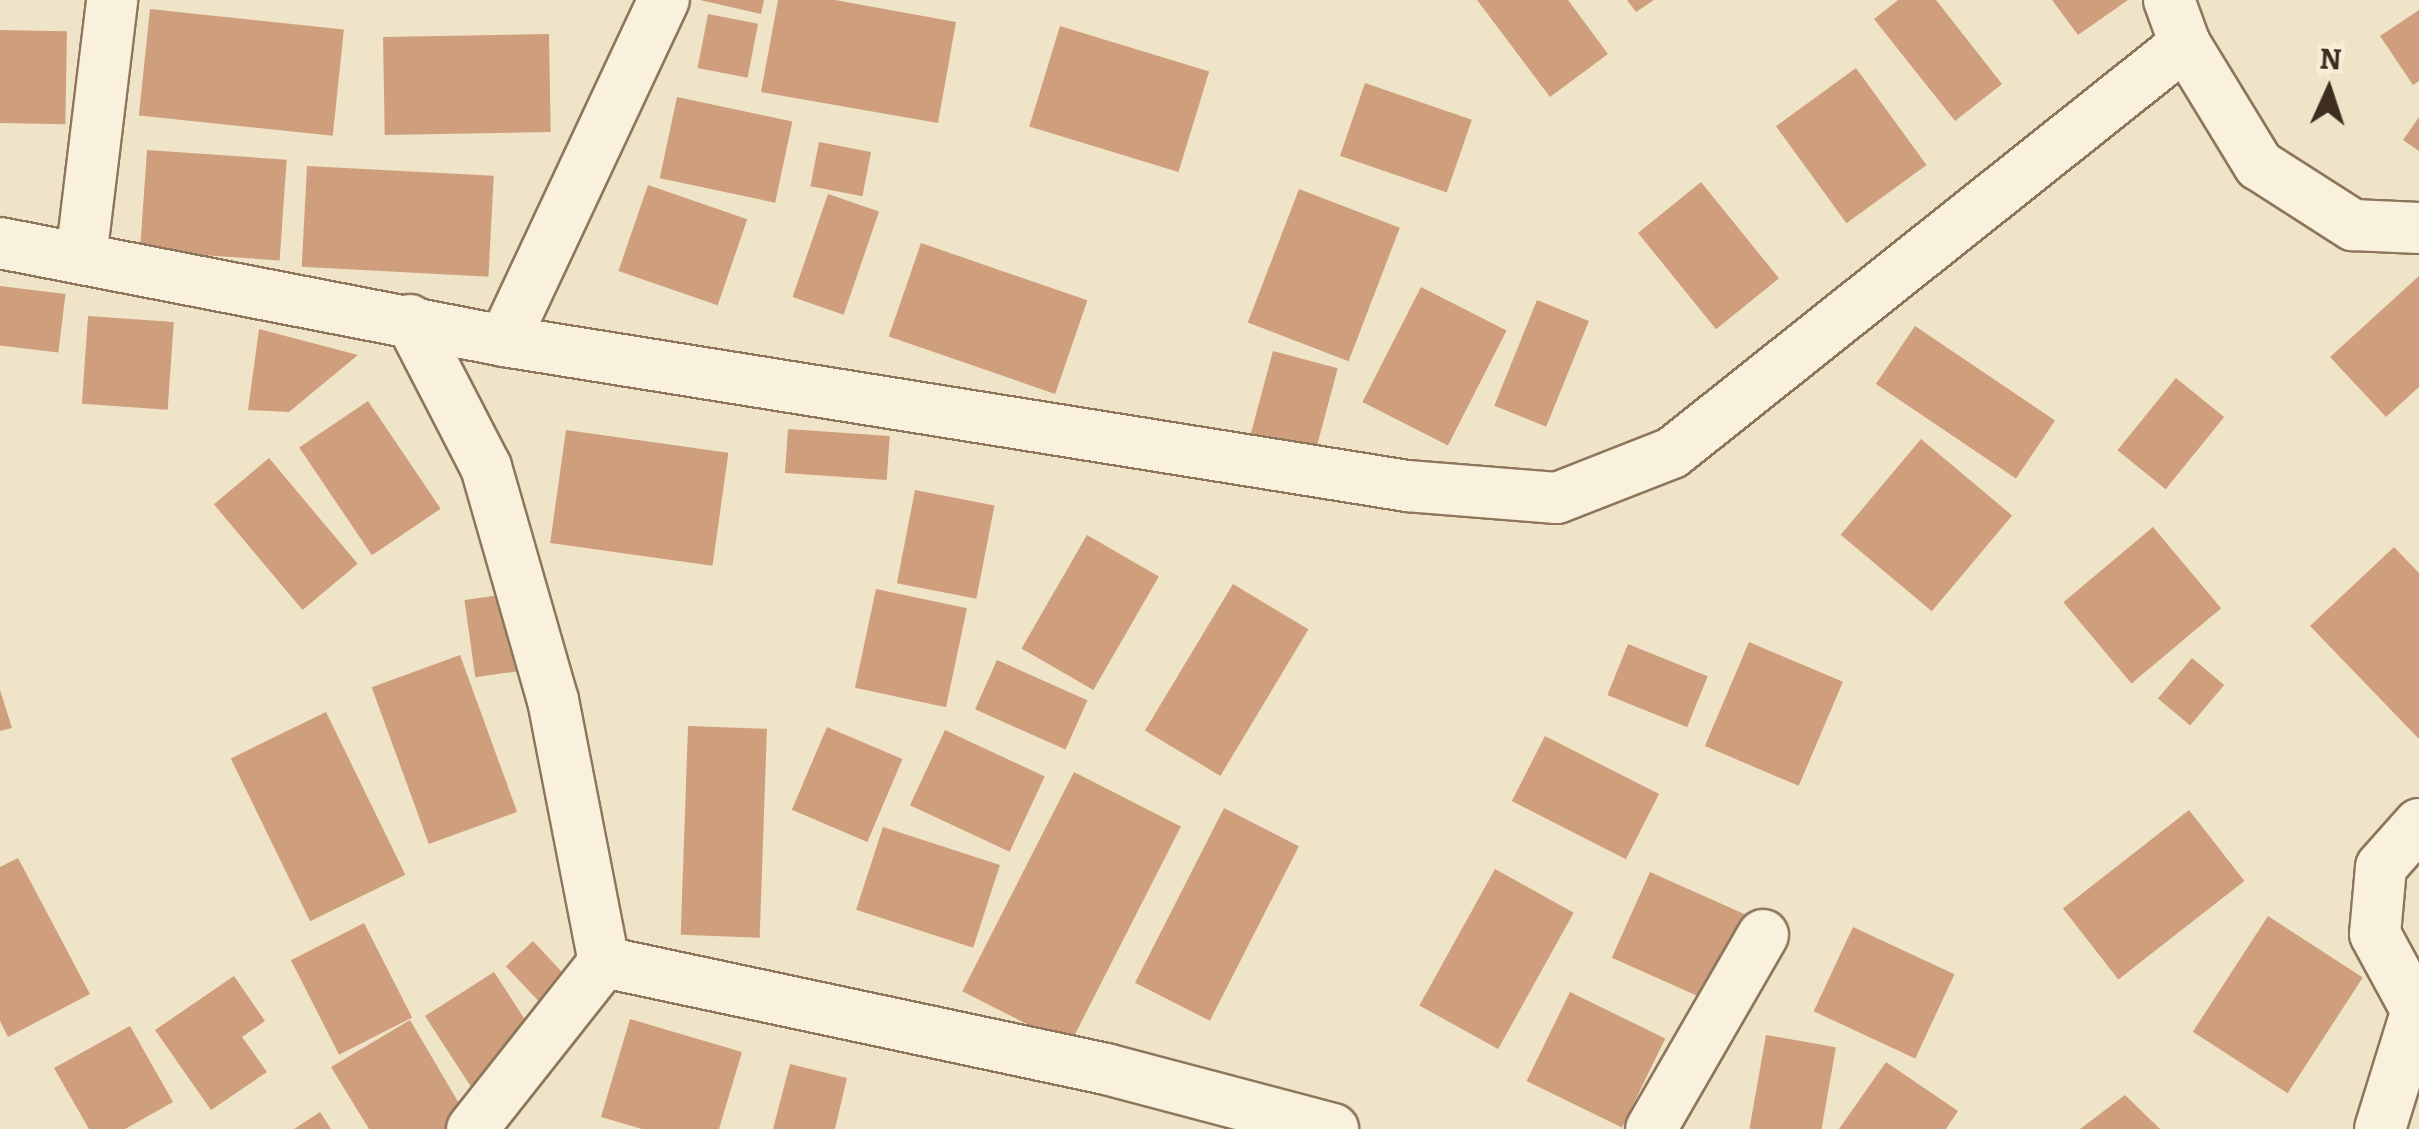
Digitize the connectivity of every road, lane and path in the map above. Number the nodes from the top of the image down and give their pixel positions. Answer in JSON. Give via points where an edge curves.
{"nodes":[{"id":1,"x":112,"y":0,"type":"edge"},
{"id":2,"x":664,"y":0,"type":"edge"},
{"id":3,"x":2177,"y":22,"type":"edge"},
{"id":4,"x":2419,"y":228,"type":"edge"},
{"id":5,"x":0,"y":243,"type":"edge"},
{"id":6,"x":81,"y":258,"type":"junction"},
{"id":7,"x":410,"y":320,"type":"junction"},
{"id":8,"x":504,"y":342,"type":"junction"},
{"id":9,"x":2419,"y":824,"type":"edge"},
{"id":10,"x":1762,"y":935,"type":"dead end"},
{"id":11,"x":604,"y":962,"type":"junction"},
{"id":12,"x":2417,"y":1014,"type":"edge"},
{"id":13,"x":472,"y":1129,"type":"edge"},
{"id":14,"x":1333,"y":1129,"type":"edge"},
{"id":15,"x":1652,"y":1129,"type":"edge"},
{"id":16,"x":2380,"y":1129,"type":"edge"}],
"edges":[{"from":1,"to":6,"type":"street"},
{"from":2,"to":8,"type":"street"},
{"from":3,"to":4,"type":"street","via":[[2258,165],[2353,226]]},
{"from":3,"to":8,"type":"street","via":[[1672,453],[1557,498],[1407,486]]},
{"from":5,"to":6,"type":"street"},
{"from":6,"to":7,"type":"street"},
{"from":7,"to":8,"type":"street"},
{"from":7,"to":11,"type":"street","via":[[486,468],[553,700]]},
{"from":9,"to":12,"type":"street","via":[[2381,867],[2376,934]]},
{"from":10,"to":15,"type":"street"},
{"from":11,"to":13,"type":"street"},
{"from":11,"to":14,"type":"street","via":[[1106,1069]]},
{"from":12,"to":16,"type":"street"}]}
